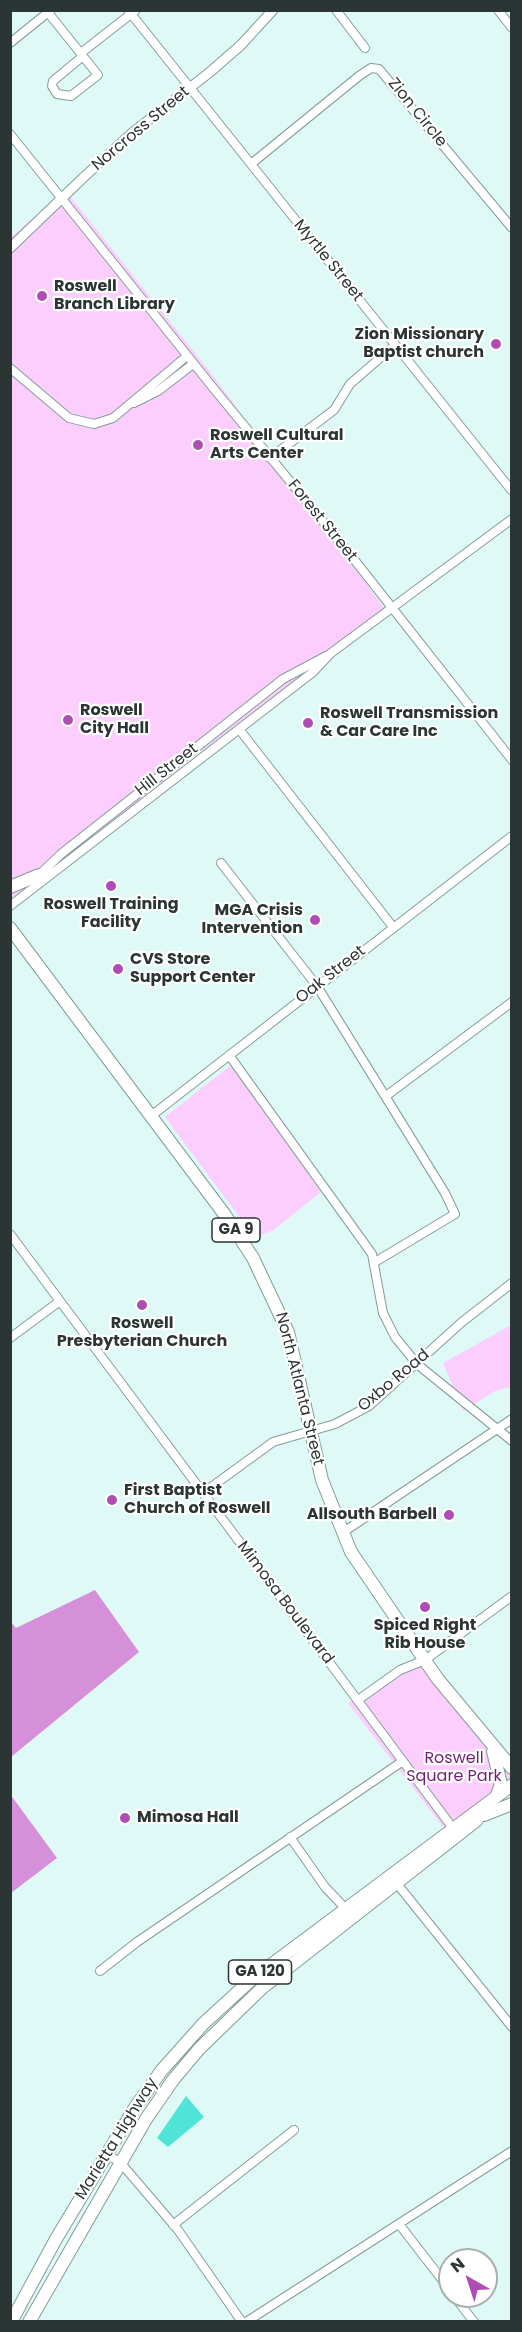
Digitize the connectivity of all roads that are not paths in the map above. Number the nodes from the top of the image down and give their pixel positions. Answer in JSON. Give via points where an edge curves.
{"nodes":[{"id":1,"x":273,"y":10,"type":"edge"},
{"id":2,"x":336,"y":10,"type":"edge"},
{"id":3,"x":498,"y":10,"type":"edge"},
{"id":4,"x":48,"y":11,"type":"edge"},
{"id":5,"x":131,"y":12,"type":"edge"},
{"id":6,"x":512,"y":28,"type":"edge"},
{"id":7,"x":10,"y":43,"type":"edge"},
{"id":8,"x":365,"y":48,"type":"dead end"},
{"id":9,"x":82,"y":55,"type":"junction"},
{"id":10,"x":190,"y":88,"type":"junction"},
{"id":11,"x":10,"y":134,"type":"edge"},
{"id":12,"x":251,"y":164,"type":"junction"},
{"id":13,"x":62,"y":199,"type":"junction"},
{"id":14,"x":512,"y":228,"type":"edge"},
{"id":15,"x":10,"y":248,"type":"edge"},
{"id":16,"x":395,"y":345,"type":"junction"},
{"id":17,"x":187,"y":356,"type":"junction"},
{"id":18,"x":193,"y":364,"type":"junction"},
{"id":19,"x":10,"y":368,"type":"edge"},
{"id":20,"x":130,"y":405,"type":"junction"},
{"id":21,"x":270,"y":458,"type":"junction"},
{"id":22,"x":512,"y":491,"type":"edge"},
{"id":23,"x":512,"y":519,"type":"edge"},
{"id":24,"x":391,"y":609,"type":"junction"},
{"id":25,"x":331,"y":653,"type":"junction"},
{"id":26,"x":239,"y":729,"type":"junction"},
{"id":27,"x":512,"y":760,"type":"edge"},
{"id":28,"x":512,"y":836,"type":"edge"},
{"id":29,"x":222,"y":863,"type":"dead end"},
{"id":30,"x":39,"y":875,"type":"junction"},
{"id":31,"x":10,"y":887,"type":"edge"},
{"id":32,"x":13,"y":904,"type":"edge"},
{"id":33,"x":393,"y":927,"type":"junction"},
{"id":34,"x":10,"y":928,"type":"edge"},
{"id":35,"x":317,"y":986,"type":"junction"},
{"id":36,"x":512,"y":1002,"type":"edge"},
{"id":37,"x":229,"y":1055,"type":"junction"},
{"id":38,"x":386,"y":1096,"type":"junction"},
{"id":39,"x":151,"y":1116,"type":"junction"},
{"id":40,"x":10,"y":1234,"type":"edge"},
{"id":41,"x":375,"y":1262,"type":"junction"},
{"id":42,"x":512,"y":1283,"type":"edge"},
{"id":43,"x":60,"y":1300,"type":"junction"},
{"id":44,"x":10,"y":1338,"type":"edge"},
{"id":45,"x":417,"y":1364,"type":"junction"},
{"id":46,"x":512,"y":1419,"type":"edge"},
{"id":47,"x":495,"y":1428,"type":"junction"},
{"id":48,"x":311,"y":1430,"type":"junction"},
{"id":49,"x":512,"y":1441,"type":"edge"},
{"id":50,"x":203,"y":1493,"type":"junction"},
{"id":51,"x":342,"y":1533,"type":"junction"},
{"id":52,"x":512,"y":1596,"type":"edge"},
{"id":53,"x":425,"y":1660,"type":"junction"},
{"id":54,"x":358,"y":1701,"type":"junction"},
{"id":55,"x":491,"y":1745,"type":"junction"},
{"id":56,"x":403,"y":1761,"type":"junction"},
{"id":57,"x":512,"y":1768,"type":"edge"},
{"id":58,"x":512,"y":1785,"type":"edge"},
{"id":59,"x":512,"y":1794,"type":"edge"},
{"id":60,"x":497,"y":1796,"type":"junction"},
{"id":61,"x":512,"y":1804,"type":"edge"},
{"id":62,"x":484,"y":1815,"type":"junction"},
{"id":63,"x":452,"y":1827,"type":"junction"},
{"id":64,"x":290,"y":1837,"type":"junction"},
{"id":65,"x":393,"y":1878,"type":"junction"},
{"id":66,"x":345,"y":1908,"type":"junction"},
{"id":67,"x":100,"y":1971,"type":"dead end"},
{"id":68,"x":512,"y":2026,"type":"edge"},
{"id":69,"x":294,"y":2130,"type":"dead end"},
{"id":70,"x":512,"y":2151,"type":"edge"},
{"id":71,"x":106,"y":2154,"type":"junction"},
{"id":72,"x":120,"y":2162,"type":"junction"},
{"id":73,"x":399,"y":2224,"type":"junction"},
{"id":74,"x":173,"y":2225,"type":"junction"},
{"id":75,"x":438,"y":2274,"type":"edge"},
{"id":76,"x":463,"y":2308,"type":"edge"},
{"id":77,"x":11,"y":2322,"type":"edge"},
{"id":78,"x":29,"y":2322,"type":"edge"},
{"id":79,"x":244,"y":2322,"type":"edge"},
{"id":80,"x":474,"y":2322,"type":"edge"}],
"edges":[{"from":1,"to":10,"type":"street","name":"Norcross Street","via":[[241,45]]},
{"from":2,"to":8,"type":"street"},
{"from":3,"to":6,"type":"street"},
{"from":4,"to":7,"type":"street"},
{"from":4,"to":9,"type":"street"},
{"from":5,"to":9,"type":"street"},
{"from":5,"to":10,"type":"street","name":"Myrtle Street"},
{"from":9,"to":9,"type":"street","via":[[53,81],[57,94],[71,96],[98,75]]},
{"from":10,"to":12,"type":"street","name":"Myrtle Street"},
{"from":10,"to":13,"type":"street","name":"Norcross Street","via":[[125,139]]},
{"from":11,"to":13,"type":"street","name":"Forest Street"},
{"from":12,"to":14,"type":"street","name":"Zion Circle","via":[[359,76],[371,68],[379,69]]},
{"from":12,"to":16,"type":"street","name":"Myrtle Street"},
{"from":13,"to":15,"type":"street","name":"Norcross Street"},
{"from":13,"to":17,"type":"street","name":"Forest Street"},
{"from":16,"to":21,"type":"street","via":[[350,384],[334,410]]},
{"from":16,"to":22,"type":"street","name":"Myrtle Street"},
{"from":17,"to":18,"type":"street","name":"Forest Street"},
{"from":17,"to":20,"type":"street"},
{"from":18,"to":20,"type":"street","via":[[158,391]]},
{"from":18,"to":21,"type":"street","name":"Forest Street"},
{"from":19,"to":20,"type":"street","via":[[64,414],[82,423],[106,422]]},
{"from":21,"to":24,"type":"street","name":"Forest Street"},
{"from":23,"to":24,"type":"street","name":"Hill Street"},
{"from":24,"to":25,"type":"street","name":"Hill Street"},
{"from":24,"to":27,"type":"street","name":"Forest Street"},
{"from":25,"to":26,"type":"street","name":"Hill Street"},
{"from":25,"to":30,"type":"street","name":"Hill Street","via":[[283,679]]},
{"from":26,"to":32,"type":"street","name":"Hill Street"},
{"from":26,"to":33,"type":"street"},
{"from":28,"to":33,"type":"street","name":"Oak Street"},
{"from":29,"to":35,"type":"street"},
{"from":30,"to":31,"type":"highway"},
{"from":30,"to":32,"type":"street","name":"Hill Street"},
{"from":33,"to":35,"type":"street","name":"Oak Street"},
{"from":34,"to":39,"type":"highway","name":"North Atlanta Street","number":"GA 9"},
{"from":35,"to":37,"type":"street","name":"Oak Street"},
{"from":35,"to":38,"type":"street"},
{"from":36,"to":38,"type":"street"},
{"from":37,"to":39,"type":"street","name":"Oak Street"},
{"from":37,"to":41,"type":"street"},
{"from":38,"to":41,"type":"street","via":[[455,1214]]},
{"from":39,"to":48,"type":"highway","name":"North Atlanta Street","number":"GA 9","via":[[236,1229],[262,1273],[288,1332]]},
{"from":40,"to":43,"type":"street","name":"Mimosa Boulevard"},
{"from":41,"to":45,"type":"street","via":[[383,1313],[395,1337]]},
{"from":42,"to":45,"type":"street","name":"Oxbo Road"},
{"from":43,"to":44,"type":"street"},
{"from":43,"to":50,"type":"street","name":"Mimosa Boulevard"},
{"from":45,"to":47,"type":"street"},
{"from":45,"to":48,"type":"street","name":"Oxbo Road","via":[[360,1411],[335,1424]]},
{"from":46,"to":47,"type":"street"},
{"from":47,"to":49,"type":"street"},
{"from":47,"to":51,"type":"street"},
{"from":48,"to":50,"type":"street","name":"Oxbo Road","via":[[273,1442]]},
{"from":48,"to":51,"type":"highway","name":"North Atlanta Street","number":"GA 9","via":[[322,1480]]},
{"from":50,"to":54,"type":"street","name":"Mimosa Boulevard"},
{"from":51,"to":53,"type":"highway","name":"North Atlanta Street","number":"GA 9","via":[[361,1568]]},
{"from":52,"to":53,"type":"street"},
{"from":53,"to":54,"type":"street","via":[[400,1670]]},
{"from":53,"to":55,"type":"highway","name":"North Atlanta Street","number":"GA 9"},
{"from":54,"to":56,"type":"street","name":"Mimosa Boulevard"},
{"from":55,"to":57,"type":"highway","name":"North Atlanta Street","number":"GA 9"},
{"from":55,"to":60,"type":"highway","via":[[501,1784]]},
{"from":56,"to":63,"type":"street","name":"Mimosa Boulevard"},
{"from":56,"to":64,"type":"street"},
{"from":58,"to":60,"type":"highway","name":"Marietta Highway"},
{"from":59,"to":62,"type":"highway","name":"Marietta Highway","number":"GA 120"},
{"from":60,"to":63,"type":"highway","name":"Marietta Highway","number":"GA 120"},
{"from":61,"to":62,"type":"highway"},
{"from":62,"to":65,"type":"highway","name":"Marietta Highway","number":"GA 120"},
{"from":63,"to":65,"type":"highway","name":"Marietta Highway","number":"GA 120"},
{"from":64,"to":66,"type":"street"},
{"from":64,"to":67,"type":"street"},
{"from":65,"to":66,"type":"highway","name":"Marietta Highway","number":"GA 120"},
{"from":65,"to":68,"type":"street"},
{"from":65,"to":72,"type":"highway","name":"Marietta Highway","number":"GA 120","via":[[223,2024],[173,2080]]},
{"from":66,"to":71,"type":"highway","name":"Marietta Highway","number":"GA 120","via":[[252,1979],[202,2024],[148,2088]]},
{"from":69,"to":74,"type":"street"},
{"from":70,"to":73,"type":"street"},
{"from":71,"to":72,"type":"street"},
{"from":71,"to":77,"type":"highway","name":"Marietta Highway","number":"GA 120"},
{"from":72,"to":74,"type":"street"},
{"from":72,"to":78,"type":"highway","name":"Marietta Highway","number":"GA 120"},
{"from":73,"to":75,"type":"street"},
{"from":73,"to":79,"type":"street"},
{"from":74,"to":79,"type":"street"},
{"from":76,"to":80,"type":"street"}]}
